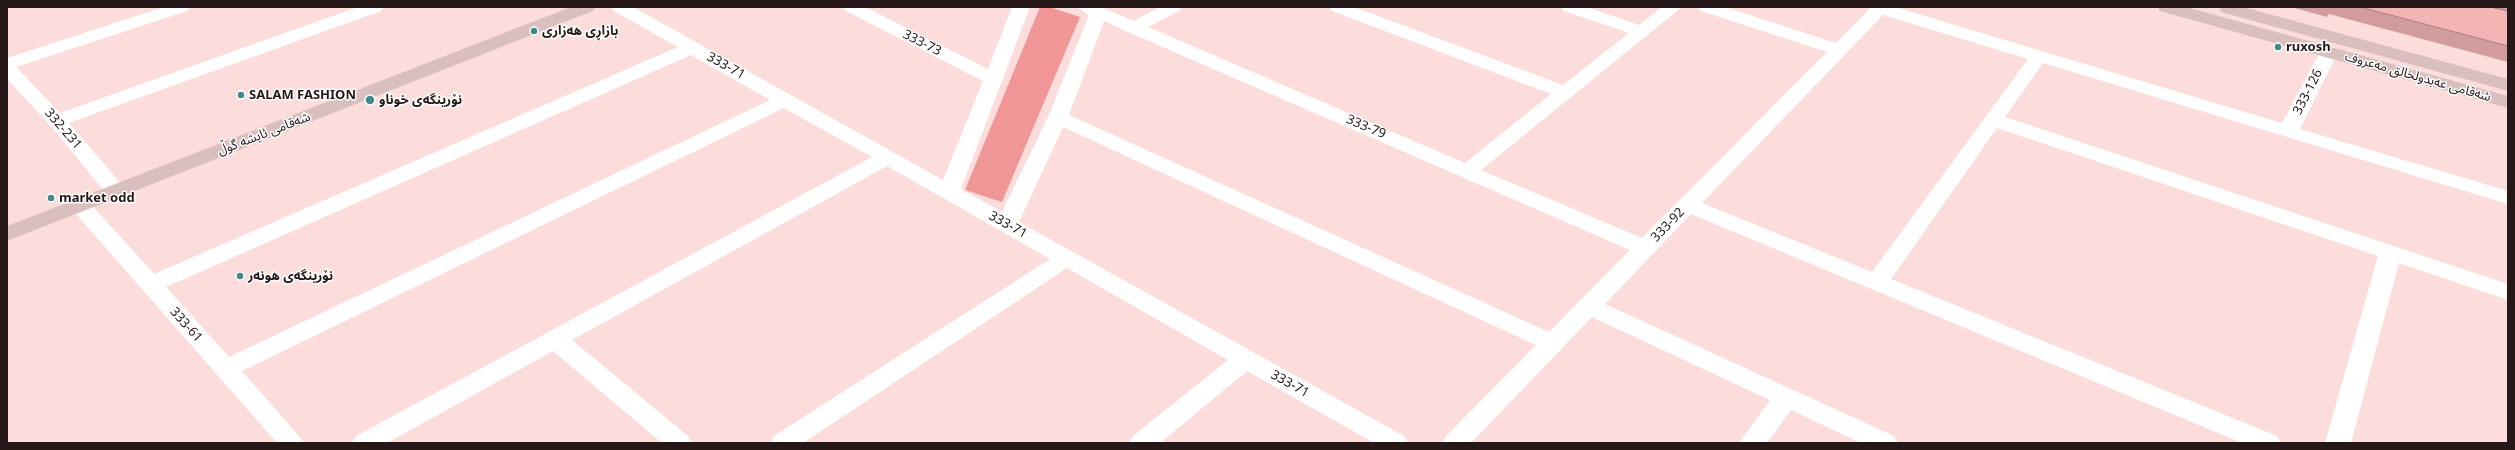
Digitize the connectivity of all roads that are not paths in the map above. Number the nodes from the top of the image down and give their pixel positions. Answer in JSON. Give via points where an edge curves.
{"nodes":[{"id":1,"x":181,"y":7,"type":"edge"},
{"id":2,"x":375,"y":7,"type":"edge"},
{"id":3,"x":587,"y":7,"type":"edge"},
{"id":4,"x":620,"y":7,"type":"edge"},
{"id":5,"x":852,"y":7,"type":"edge"},
{"id":6,"x":1021,"y":7,"type":"edge"},
{"id":7,"x":1173,"y":7,"type":"edge"},
{"id":8,"x":1338,"y":7,"type":"edge"},
{"id":9,"x":1570,"y":7,"type":"edge"},
{"id":10,"x":1673,"y":7,"type":"edge"},
{"id":11,"x":1707,"y":7,"type":"edge"},
{"id":12,"x":2222,"y":7,"type":"edge"},
{"id":13,"x":1880,"y":8,"type":"edge"},
{"id":14,"x":2175,"y":8,"type":"edge"},
{"id":15,"x":1093,"y":10,"type":"edge"},
{"id":16,"x":1134,"y":28,"type":"junction"},
{"id":17,"x":1642,"y":32,"type":"junction"},
{"id":18,"x":693,"y":48,"type":"junction"},
{"id":19,"x":1839,"y":50,"type":"junction"},
{"id":20,"x":2329,"y":52,"type":"junction"},
{"id":21,"x":2039,"y":56,"type":"junction"},
{"id":22,"x":7,"y":64,"type":"edge"},
{"id":23,"x":7,"y":68,"type":"edge"},
{"id":24,"x":993,"y":79,"type":"junction"},
{"id":25,"x":2508,"y":85,"type":"edge"},
{"id":26,"x":1565,"y":93,"type":"junction"},
{"id":27,"x":785,"y":100,"type":"junction"},
{"id":28,"x":2508,"y":102,"type":"edge"},
{"id":29,"x":1058,"y":117,"type":"junction"},
{"id":30,"x":1993,"y":120,"type":"junction"},
{"id":31,"x":57,"y":121,"type":"junction"},
{"id":32,"x":2288,"y":132,"type":"junction"},
{"id":33,"x":888,"y":157,"type":"junction"},
{"id":34,"x":1467,"y":171,"type":"junction"},
{"id":35,"x":117,"y":192,"type":"junction"},
{"id":36,"x":949,"y":192,"type":"junction"},
{"id":37,"x":2508,"y":198,"type":"edge"},
{"id":38,"x":1688,"y":205,"type":"junction"},
{"id":39,"x":80,"y":206,"type":"junction"},
{"id":40,"x":1007,"y":225,"type":"junction"},
{"id":41,"x":7,"y":234,"type":"edge"},
{"id":42,"x":1645,"y":248,"type":"junction"},
{"id":43,"x":2390,"y":252,"type":"junction"},
{"id":44,"x":1067,"y":258,"type":"junction"},
{"id":45,"x":1877,"y":282,"type":"junction"},
{"id":46,"x":150,"y":285,"type":"junction"},
{"id":47,"x":2508,"y":292,"type":"edge"},
{"id":48,"x":1589,"y":306,"type":"junction"},
{"id":49,"x":555,"y":339,"type":"junction"},
{"id":50,"x":1552,"y":343,"type":"junction"},
{"id":51,"x":1246,"y":358,"type":"junction"},
{"id":52,"x":226,"y":368,"type":"junction"},
{"id":53,"x":1786,"y":397,"type":"junction"},
{"id":54,"x":292,"y":443,"type":"edge"},
{"id":55,"x":365,"y":443,"type":"edge"},
{"id":56,"x":679,"y":443,"type":"edge"},
{"id":57,"x":783,"y":443,"type":"edge"},
{"id":58,"x":1142,"y":443,"type":"edge"},
{"id":59,"x":1395,"y":443,"type":"edge"},
{"id":60,"x":1455,"y":443,"type":"edge"},
{"id":61,"x":1752,"y":443,"type":"edge"},
{"id":62,"x":1885,"y":443,"type":"edge"},
{"id":63,"x":2268,"y":443,"type":"edge"},
{"id":64,"x":2338,"y":443,"type":"edge"}],
"edges":[{"from":1,"to":22,"type":"street"},
{"from":2,"to":31,"type":"street"},
{"from":3,"to":35,"type":"main road","name":"شەقامی ئایشە گوڵ"},
{"from":4,"to":18,"type":"street","name":"333-71"},
{"from":5,"to":24,"type":"street","name":"333-73"},
{"from":6,"to":24,"type":"street"},
{"from":7,"to":16,"type":"street"},
{"from":8,"to":26,"type":"street"},
{"from":9,"to":17,"type":"street"},
{"from":10,"to":17,"type":"street"},
{"from":11,"to":19,"type":"street"},
{"from":12,"to":25,"type":"main road","name":"شەقامی عەبدولخالق مەعروف"},
{"from":13,"to":19,"type":"street","name":"333-92"},
{"from":13,"to":21,"type":"street"},
{"from":14,"to":20,"type":"main road","name":"شەقامی عەبدولخالق مەعروف"},
{"from":15,"to":16,"type":"street","name":"333-79"},
{"from":15,"to":29,"type":"street"},
{"from":16,"to":34,"type":"street","name":"333-79"},
{"from":17,"to":26,"type":"street"},
{"from":18,"to":27,"type":"street","name":"333-71"},
{"from":18,"to":46,"type":"street"},
{"from":19,"to":38,"type":"street","name":"333-92"},
{"from":20,"to":28,"type":"main road","name":"شەقامی عەبدولخالق مەعروف"},
{"from":20,"to":32,"type":"street","name":"333-126"},
{"from":21,"to":30,"type":"street"},
{"from":21,"to":32,"type":"street"},
{"from":23,"to":31,"type":"street","name":"332-231"},
{"from":24,"to":36,"type":"street"},
{"from":26,"to":34,"type":"street"},
{"from":27,"to":33,"type":"street","name":"333-71"},
{"from":27,"to":52,"type":"street"},
{"from":29,"to":40,"type":"street"},
{"from":29,"to":50,"type":"street"},
{"from":30,"to":43,"type":"street"},
{"from":30,"to":45,"type":"street"},
{"from":31,"to":35,"type":"street","name":"332-231"},
{"from":32,"to":37,"type":"street"},
{"from":33,"to":36,"type":"street","name":"333-71"},
{"from":33,"to":49,"type":"street"},
{"from":34,"to":42,"type":"street","name":"333-79"},
{"from":35,"to":39,"type":"main road","name":"شەقامی ئایشە گوڵ"},
{"from":36,"to":40,"type":"street","name":"333-71"},
{"from":38,"to":42,"type":"street","name":"333-92"},
{"from":38,"to":45,"type":"street"},
{"from":39,"to":41,"type":"main road","name":"شەقامی ئایشە گوڵ"},
{"from":39,"to":46,"type":"street","name":"333-61"},
{"from":40,"to":44,"type":"street","name":"333-71"},
{"from":42,"to":48,"type":"street","name":"333-92"},
{"from":43,"to":47,"type":"street"},
{"from":43,"to":64,"type":"street"},
{"from":44,"to":51,"type":"street","name":"333-71"},
{"from":44,"to":57,"type":"street"},
{"from":45,"to":63,"type":"street"},
{"from":46,"to":52,"type":"street","name":"333-61"},
{"from":48,"to":50,"type":"street","name":"333-92"},
{"from":48,"to":53,"type":"street"},
{"from":49,"to":55,"type":"street"},
{"from":49,"to":56,"type":"street"},
{"from":50,"to":60,"type":"street","name":"333-92"},
{"from":51,"to":58,"type":"street"},
{"from":51,"to":59,"type":"street","name":"333-71"},
{"from":52,"to":54,"type":"street","name":"333-61"},
{"from":53,"to":61,"type":"street"},
{"from":53,"to":62,"type":"street"}]}
